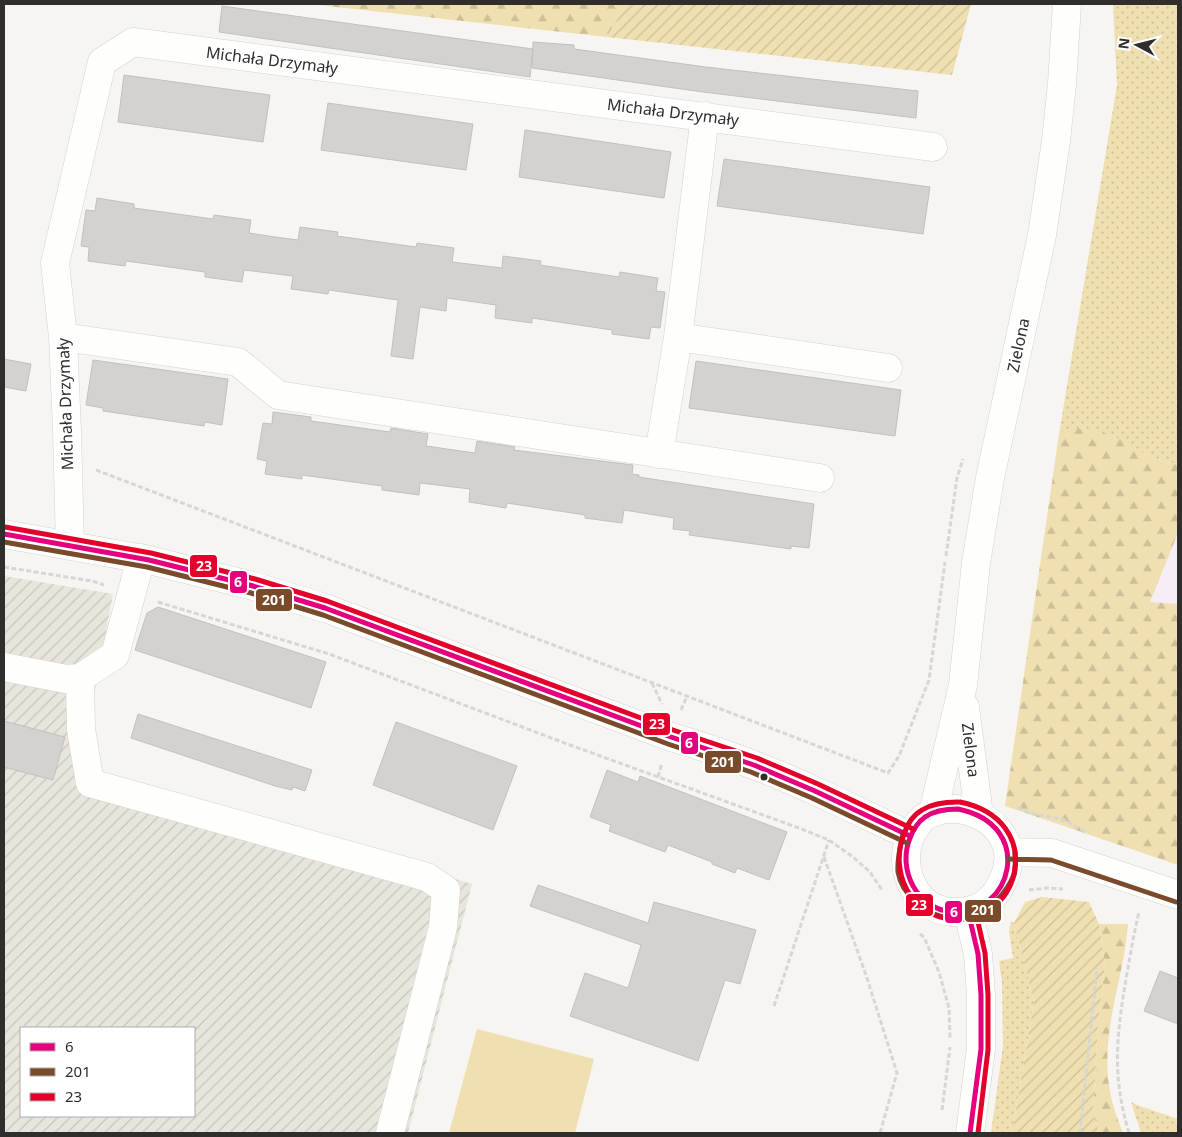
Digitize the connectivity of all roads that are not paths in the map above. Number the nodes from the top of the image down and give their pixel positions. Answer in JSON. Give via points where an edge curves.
{"nodes":[{"id":1,"x":1067,"y":4,"type":"edge"},
{"id":2,"x":705,"y":116,"type":"junction"},
{"id":3,"x":933,"y":147,"type":"dead end"},
{"id":4,"x":63,"y":337,"type":"junction"},
{"id":5,"x":678,"y":337,"type":"junction"},
{"id":6,"x":888,"y":368,"type":"dead end"},
{"id":7,"x":659,"y":454,"type":"junction"},
{"id":8,"x":820,"y":478,"type":"dead end"},
{"id":9,"x":4,"y":534,"type":"edge"},
{"id":10,"x":70,"y":546,"type":"junction"},
{"id":11,"x":141,"y":558,"type":"junction"},
{"id":12,"x":4,"y":667,"type":"edge"},
{"id":13,"x":80,"y":678,"type":"junction"},
{"id":14,"x":963,"y":685,"type":"junction"},
{"id":15,"x":933,"y":812,"type":"junction"},
{"id":16,"x":979,"y":815,"type":"junction"},
{"id":17,"x":910,"y":836,"type":"junction"},
{"id":18,"x":1008,"y":852,"type":"junction"},
{"id":19,"x":1178,"y":895,"type":"edge"},
{"id":20,"x":968,"y":911,"type":"junction"},
{"id":21,"x":390,"y":1133,"type":"edge"},
{"id":22,"x":970,"y":1133,"type":"edge"}],
"edges":[{"from":1,"to":14,"type":"street","name":"Zielona","via":[[1055,151],[1042,235],[989,487],[976,563]]},
{"from":2,"to":3,"type":"street","name":"Michała Drzymały"},
{"from":2,"to":4,"type":"street","name":"Michała Drzymały","via":[[133,42],[102,62],[56,263]]},
{"from":2,"to":5,"type":"street"},
{"from":4,"to":7,"type":"street","via":[[238,362],[278,395]]},
{"from":4,"to":10,"type":"street","name":"Michała Drzymały"},
{"from":5,"to":6,"type":"street"},
{"from":5,"to":7,"type":"street"},
{"from":7,"to":8,"type":"street"},
{"from":9,"to":10,"type":"street"},
{"from":10,"to":11,"type":"street"},
{"from":11,"to":13,"type":"street","via":[[114,655]]},
{"from":11,"to":17,"type":"street","via":[[325,608],[672,737],[707,747],[835,800]]},
{"from":12,"to":13,"type":"street","via":[[66,680]]},
{"from":13,"to":21,"type":"street","via":[[81,729],[90,783],[427,877],[446,890],[443,927]]},
{"from":14,"to":15,"type":"street","name":"Zielona"},
{"from":14,"to":16,"type":"street","name":"Zielona"},
{"from":15,"to":16,"type":"street","via":[[958,809]]},
{"from":15,"to":17,"type":"street","via":[[919,822]]},
{"from":16,"to":18,"type":"street","via":[[995,827]]},
{"from":17,"to":20,"type":"street","via":[[906,866],[908,879],[916,892],[939,909]]},
{"from":18,"to":19,"type":"street","via":[[1052,853]]},
{"from":18,"to":20,"type":"street","via":[[1007,870],[993,896],[982,906]]},
{"from":20,"to":22,"type":"street","via":[[978,954],[982,1049]]}]}
